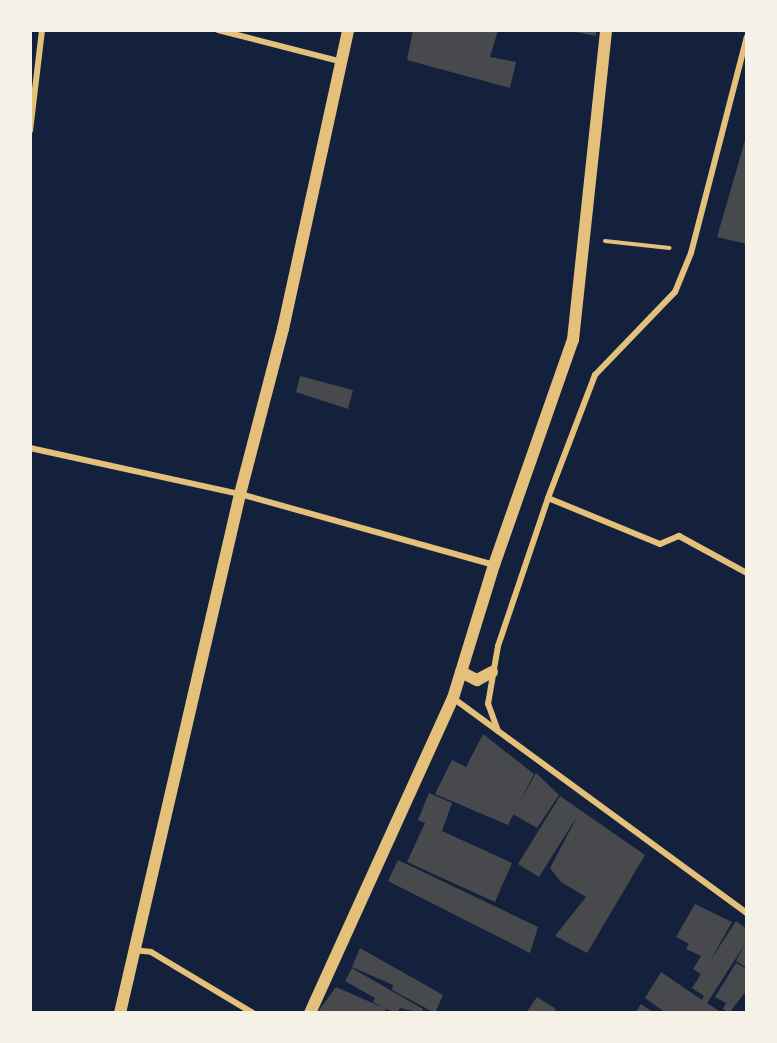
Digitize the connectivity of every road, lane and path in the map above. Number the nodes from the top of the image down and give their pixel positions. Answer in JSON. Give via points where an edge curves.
{"nodes":[{"id":1,"x":42,"y":30,"type":"edge"},
{"id":2,"x":218,"y":30,"type":"edge"},
{"id":3,"x":348,"y":30,"type":"edge"},
{"id":4,"x":606,"y":30,"type":"edge"},
{"id":5,"x":747,"y":37,"type":"edge"},
{"id":6,"x":339,"y":61,"type":"junction"},
{"id":7,"x":30,"y":131,"type":"edge"},
{"id":8,"x":605,"y":241,"type":"dead end"},
{"id":9,"x":670,"y":248,"type":"dead end"},
{"id":10,"x":30,"y":448,"type":"edge"},
{"id":11,"x":240,"y":494,"type":"junction"},
{"id":12,"x":548,"y":498,"type":"junction"},
{"id":13,"x":494,"y":565,"type":"junction"},
{"id":14,"x":747,"y":573,"type":"edge"},
{"id":15,"x":461,"y":672,"type":"junction"},
{"id":16,"x":492,"y":672,"type":"junction"},
{"id":17,"x":453,"y":698,"type":"junction"},
{"id":18,"x":498,"y":731,"type":"junction"},
{"id":19,"x":747,"y":913,"type":"edge"},
{"id":20,"x":133,"y":950,"type":"junction"},
{"id":21,"x":120,"y":1013,"type":"edge"},
{"id":22,"x":253,"y":1013,"type":"edge"},
{"id":23,"x":310,"y":1013,"type":"edge"}],
"edges":[{"from":1,"to":7,"type":"street"},
{"from":2,"to":6,"type":"street"},
{"from":3,"to":6,"type":"main road"},
{"from":4,"to":13,"type":"main road","via":[[573,340]]},
{"from":5,"to":12,"type":"street","via":[[691,253],[675,292],[595,375]]},
{"from":6,"to":11,"type":"main road","via":[[283,329]]},
{"from":8,"to":9,"type":"path"},
{"from":10,"to":11,"type":"street"},
{"from":11,"to":13,"type":"street"},
{"from":11,"to":20,"type":"main road"},
{"from":12,"to":14,"type":"street","via":[[660,544],[679,536]]},
{"from":12,"to":16,"type":"street"},
{"from":13,"to":15,"type":"main road"},
{"from":15,"to":16,"type":"main road","via":[[477,680]]},
{"from":15,"to":17,"type":"main road"},
{"from":16,"to":18,"type":"street","via":[[488,704]]},
{"from":17,"to":18,"type":"street"},
{"from":17,"to":23,"type":"main road"},
{"from":18,"to":19,"type":"street"},
{"from":20,"to":21,"type":"main road"},
{"from":20,"to":22,"type":"street","via":[[151,952]]}]}
